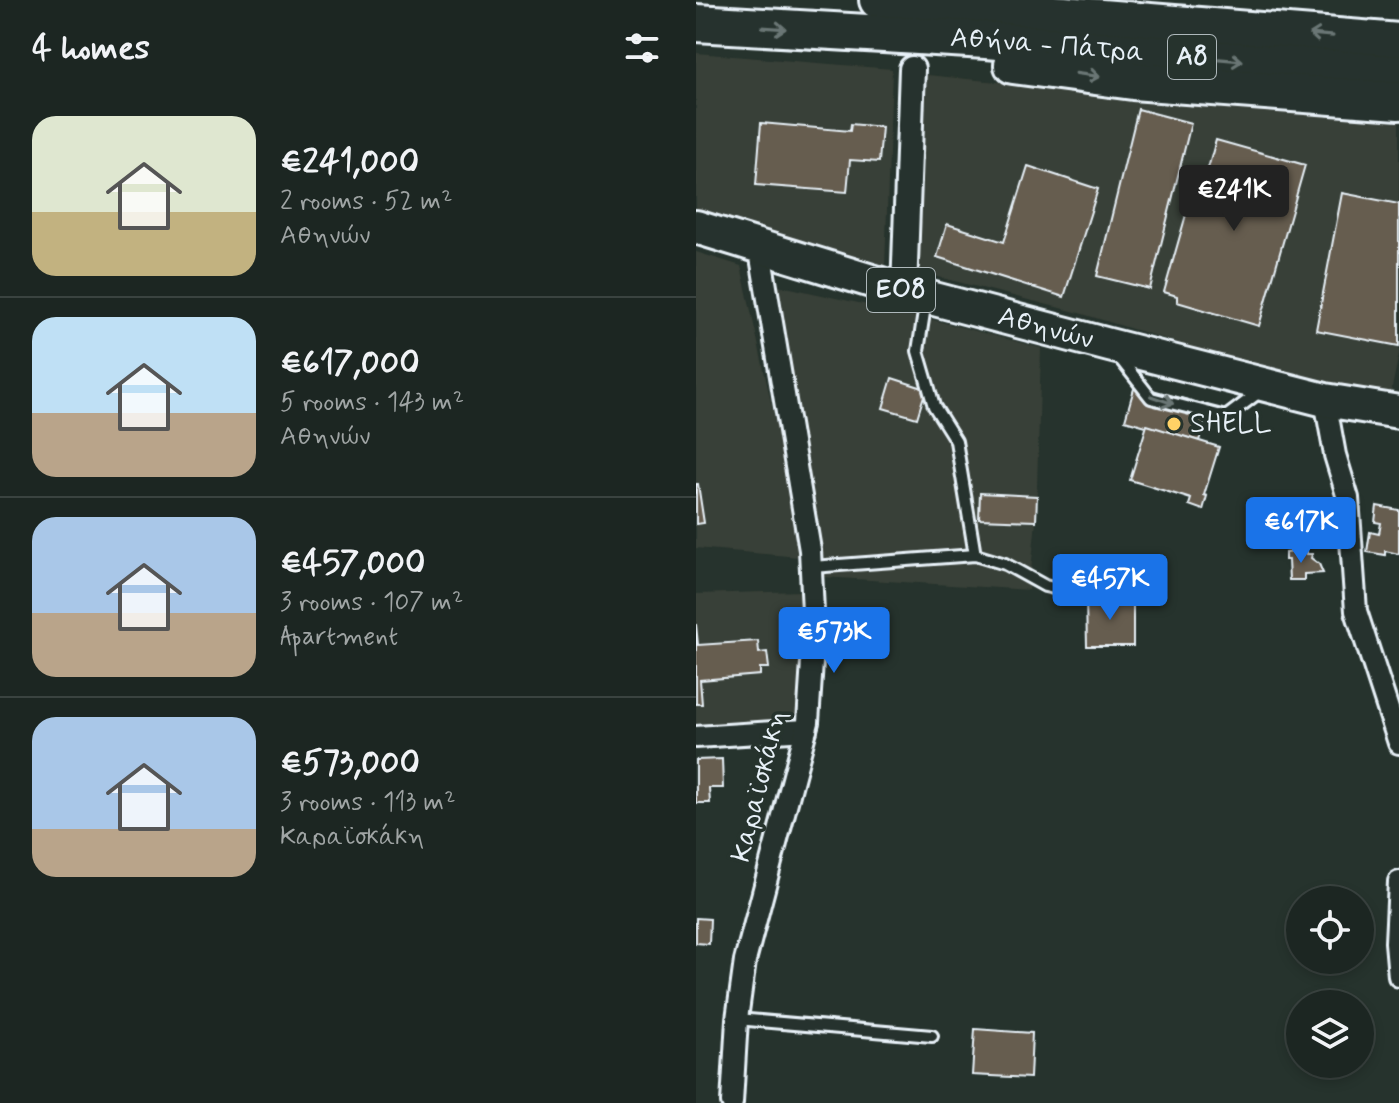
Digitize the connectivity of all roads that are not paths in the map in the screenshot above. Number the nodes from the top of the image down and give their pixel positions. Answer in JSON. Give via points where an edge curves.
{"nodes":[{"id":1,"x":876,"y":18,"type":"edge"},
{"id":2,"x":696,"y":23,"type":"edge"},
{"id":3,"x":1399,"y":42,"type":"edge"},
{"id":4,"x":912,"y":69,"type":"dead end"},
{"id":5,"x":1399,"y":74,"type":"edge"},
{"id":6,"x":1399,"y":101,"type":"edge"},
{"id":7,"x":696,"y":227,"type":"edge"},
{"id":8,"x":759,"y":245,"type":"junction"},
{"id":9,"x":915,"y":294,"type":"junction"},
{"id":10,"x":1325,"y":400,"type":"junction"},
{"id":11,"x":1399,"y":412,"type":"edge"},
{"id":12,"x":975,"y":555,"type":"junction"},
{"id":13,"x":812,"y":567,"type":"junction"},
{"id":14,"x":1062,"y":590,"type":"dead end"},
{"id":15,"x":806,"y":730,"type":"junction"},
{"id":16,"x":696,"y":737,"type":"edge"},
{"id":17,"x":1399,"y":743,"type":"edge"},
{"id":18,"x":1399,"y":882,"type":"edge"},
{"id":19,"x":1399,"y":976,"type":"edge"},
{"id":20,"x":737,"y":1019,"type":"junction"},
{"id":21,"x":932,"y":1036,"type":"dead end"},
{"id":22,"x":732,"y":1103,"type":"edge"}],
"edges":[{"from":2,"to":1,"type":"highway","name":"Αθήνα - Πάτρα","number":"Α8","one_way":true},
{"from":3,"to":1,"type":"highway","name":"Αθήνα - Πάτρα","number":"Α8","one_way":true},
{"from":1,"to":5,"type":"highway","name":"Αθήνα - Πάτρα","number":"Α8","one_way":true,"via":[[986,40]]},
{"from":1,"to":6,"type":"highway","one_way":true,"via":[[983,61],[1133,81]]},
{"from":4,"to":9,"type":"street"},
{"from":7,"to":8,"type":"main road","name":"Αθηνών","number":"ΕΟ8"},
{"from":8,"to":9,"type":"main road","name":"Αθηνών","number":"ΕΟ8"},
{"from":8,"to":13,"type":"street","name":"Καραϊσκάκη"},
{"from":9,"to":10,"type":"main road","name":"Αθηνών","number":"ΕΟ8"},
{"from":9,"to":12,"type":"lane","via":[[918,351],[934,406],[956,441]]},
{"from":10,"to":11,"type":"main road","name":"Αθηνών","number":"ΕΟ8"},
{"from":10,"to":17,"type":"street","via":[[1348,498],[1356,611]]},
{"from":12,"to":13,"type":"lane"},
{"from":12,"to":14,"type":"lane"},
{"from":13,"to":15,"type":"street","name":"Καραϊσκάκη","via":[[814,632]]},
{"from":15,"to":16,"type":"street"},
{"from":15,"to":20,"type":"street","name":"Καραϊσκάκη","via":[[750,938]]},
{"from":18,"to":19,"type":"street"},
{"from":20,"to":21,"type":"lane"},
{"from":20,"to":22,"type":"street","name":"Καραϊσκάκη"}]}
